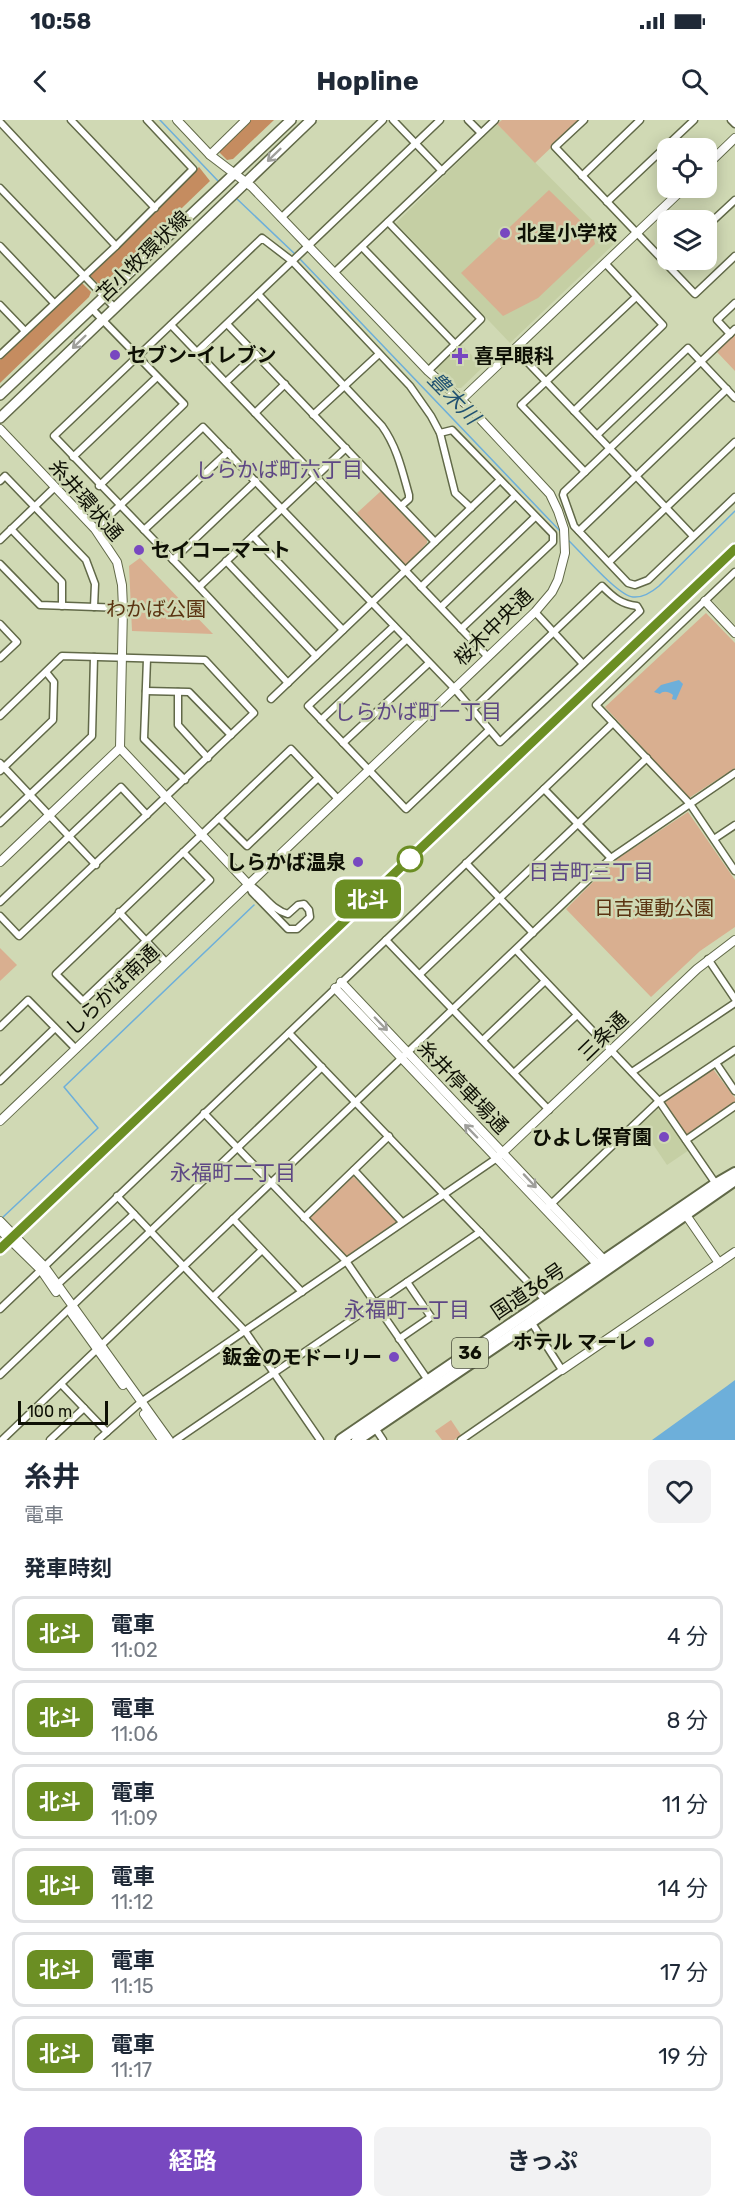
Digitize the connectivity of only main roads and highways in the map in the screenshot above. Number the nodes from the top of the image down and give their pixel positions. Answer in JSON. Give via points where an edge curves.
{"nodes":[{"id":1,"x":291,"y":120,"type":"edge"},
{"id":2,"x":311,"y":120,"type":"edge"},
{"id":3,"x":0,"y":395,"type":"edge"},
{"id":4,"x":0,"y":418,"type":"edge"},
{"id":5,"x":735,"y":1173,"type":"edge"},
{"id":6,"x":735,"y":1180,"type":"edge"},
{"id":7,"x":605,"y":1266,"type":"junction"},
{"id":8,"x":431,"y":1385,"type":"junction"},
{"id":9,"x":341,"y":1440,"type":"edge"},
{"id":10,"x":357,"y":1440,"type":"edge"}],
"edges":[{"from":1,"to":3,"type":"main road","name":"苫小牧環状線"},
{"from":2,"to":4,"type":"main road","name":"苫小牧環状線","one_way":true},
{"from":5,"to":7,"type":"highway","name":"国道36号","number":"36"},
{"from":6,"to":7,"type":"highway","name":"国道36号","number":"36"},
{"from":7,"to":8,"type":"highway","name":"国道36号","number":"36"},
{"from":8,"to":9,"type":"highway","name":"国道36号","number":"36"},
{"from":8,"to":10,"type":"highway","name":"国道36号","number":"36"}]}
